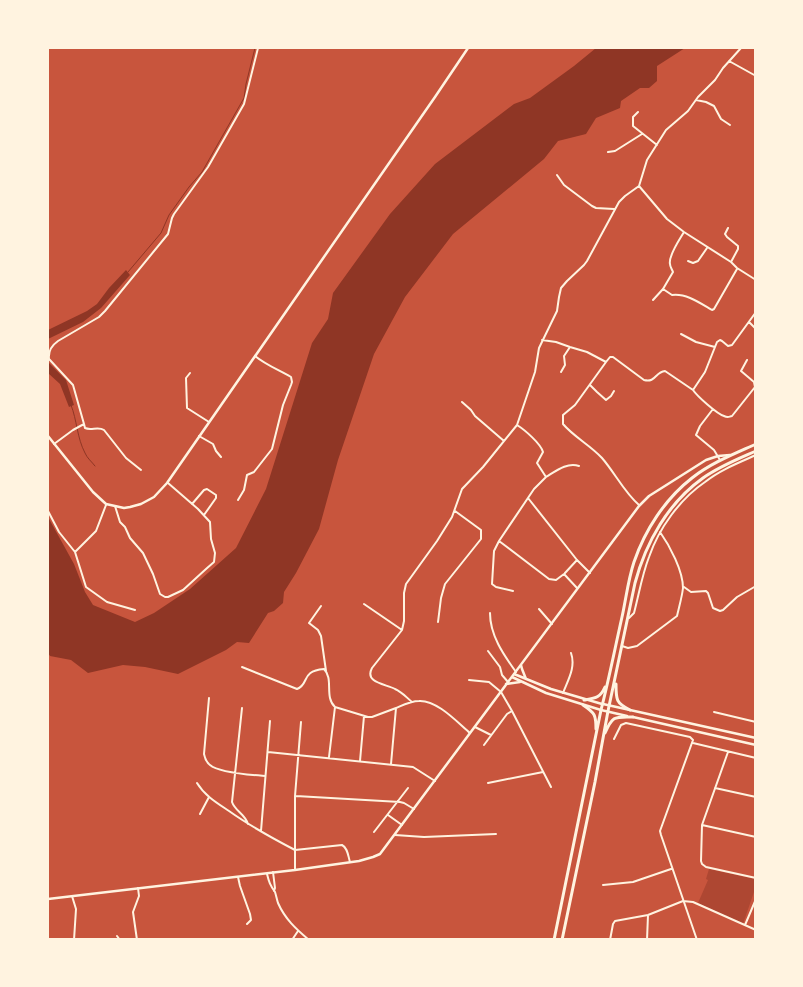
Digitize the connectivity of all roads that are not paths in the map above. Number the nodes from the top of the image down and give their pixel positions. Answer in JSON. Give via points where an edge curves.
{"nodes":[{"id":1,"x":258,"y":48,"type":"edge"},
{"id":2,"x":468,"y":48,"type":"edge"},
{"id":3,"x":741,"y":48,"type":"edge"},
{"id":4,"x":729,"y":61,"type":"junction"},
{"id":5,"x":756,"y":76,"type":"edge"},
{"id":6,"x":696,"y":100,"type":"junction"},
{"id":7,"x":638,"y":112,"type":"dead end"},
{"id":8,"x":730,"y":125,"type":"dead end"},
{"id":9,"x":642,"y":134,"type":"junction"},
{"id":10,"x":657,"y":145,"type":"junction"},
{"id":11,"x":608,"y":152,"type":"dead end"},
{"id":12,"x":557,"y":175,"type":"dead end"},
{"id":13,"x":639,"y":186,"type":"junction"},
{"id":14,"x":614,"y":209,"type":"junction"},
{"id":15,"x":728,"y":228,"type":"dead end"},
{"id":16,"x":684,"y":232,"type":"junction"},
{"id":17,"x":707,"y":248,"type":"junction"},
{"id":18,"x":688,"y":261,"type":"dead end"},
{"id":19,"x":730,"y":262,"type":"junction"},
{"id":20,"x":737,"y":268,"type":"junction"},
{"id":21,"x":756,"y":280,"type":"edge"},
{"id":22,"x":663,"y":289,"type":"junction"},
{"id":23,"x":653,"y":300,"type":"dead end"},
{"id":24,"x":756,"y":312,"type":"edge"},
{"id":25,"x":749,"y":322,"type":"junction"},
{"id":26,"x":756,"y":329,"type":"edge"},
{"id":27,"x":681,"y":334,"type":"dead end"},
{"id":28,"x":542,"y":340,"type":"junction"},
{"id":29,"x":570,"y":347,"type":"junction"},
{"id":30,"x":715,"y":347,"type":"junction"},
{"id":31,"x":255,"y":356,"type":"junction"},
{"id":32,"x":747,"y":360,"type":"dead end"},
{"id":33,"x":606,"y":362,"type":"junction"},
{"id":34,"x":561,"y":372,"type":"dead end"},
{"id":35,"x":190,"y":373,"type":"dead end"},
{"id":36,"x":590,"y":385,"type":"junction"},
{"id":37,"x":614,"y":390,"type":"dead end"},
{"id":38,"x":693,"y":390,"type":"junction"},
{"id":39,"x":462,"y":402,"type":"dead end"},
{"id":40,"x":713,"y":408,"type":"junction"},
{"id":41,"x":209,"y":422,"type":"junction"},
{"id":42,"x":84,"y":424,"type":"junction"},
{"id":43,"x":517,"y":426,"type":"junction"},
{"id":44,"x":48,"y":436,"type":"edge"},
{"id":45,"x":199,"y":436,"type":"junction"},
{"id":46,"x":504,"y":441,"type":"junction"},
{"id":47,"x":54,"y":444,"type":"junction"},
{"id":48,"x":756,"y":444,"type":"edge"},
{"id":49,"x":756,"y":453,"type":"edge"},
{"id":50,"x":731,"y":455,"type":"junction"},
{"id":51,"x":718,"y":456,"type":"junction"},
{"id":52,"x":221,"y":457,"type":"dead end"},
{"id":53,"x":721,"y":461,"type":"junction"},
{"id":54,"x":579,"y":466,"type":"dead end"},
{"id":55,"x":141,"y":470,"type":"dead end"},
{"id":56,"x":546,"y":477,"type":"junction"},
{"id":57,"x":167,"y":483,"type":"junction"},
{"id":58,"x":528,"y":498,"type":"junction"},
{"id":59,"x":238,"y":500,"type":"dead end"},
{"id":60,"x":106,"y":504,"type":"junction"},
{"id":61,"x":192,"y":504,"type":"junction"},
{"id":62,"x":115,"y":506,"type":"junction"},
{"id":63,"x":639,"y":506,"type":"junction"},
{"id":64,"x":48,"y":511,"type":"edge"},
{"id":65,"x":455,"y":511,"type":"junction"},
{"id":66,"x":204,"y":515,"type":"junction"},
{"id":67,"x":660,"y":532,"type":"junction"},
{"id":68,"x":500,"y":541,"type":"junction"},
{"id":69,"x":75,"y":552,"type":"junction"},
{"id":70,"x":577,"y":560,"type":"junction"},
{"id":71,"x":564,"y":574,"type":"junction"},
{"id":72,"x":590,"y":574,"type":"junction"},
{"id":73,"x":683,"y":586,"type":"junction"},
{"id":74,"x":756,"y":586,"type":"edge"},
{"id":75,"x":578,"y":590,"type":"junction"},
{"id":76,"x":512,"y":591,"type":"dead end"},
{"id":77,"x":364,"y":604,"type":"dead end"},
{"id":78,"x":320,"y":606,"type":"dead end"},
{"id":79,"x":135,"y":610,"type":"dead end"},
{"id":80,"x":539,"y":610,"type":"dead end"},
{"id":81,"x":490,"y":613,"type":"dead end"},
{"id":82,"x":628,"y":618,"type":"junction"},
{"id":83,"x":438,"y":622,"type":"dead end"},
{"id":84,"x":552,"y":624,"type":"junction"},
{"id":85,"x":402,"y":630,"type":"junction"},
{"id":86,"x":622,"y":646,"type":"junction"},
{"id":87,"x":488,"y":651,"type":"dead end"},
{"id":88,"x":571,"y":653,"type":"dead end"},
{"id":89,"x":521,"y":665,"type":"junction"},
{"id":90,"x":242,"y":667,"type":"dead end"},
{"id":91,"x":326,"y":671,"type":"junction"},
{"id":92,"x":514,"y":674,"type":"junction"},
{"id":93,"x":609,"y":678,"type":"junction"},
{"id":94,"x":616,"y":678,"type":"junction"},
{"id":95,"x":526,"y":679,"type":"junction"},
{"id":96,"x":469,"y":680,"type":"dead end"},
{"id":97,"x":522,"y":682,"type":"junction"},
{"id":98,"x":507,"y":683,"type":"junction"},
{"id":99,"x":501,"y":692,"type":"junction"},
{"id":100,"x":563,"y":693,"type":"junction"},
{"id":101,"x":209,"y":698,"type":"dead end"},
{"id":102,"x":584,"y":700,"type":"junction"},
{"id":103,"x":412,"y":702,"type":"junction"},
{"id":104,"x":603,"y":704,"type":"junction"},
{"id":105,"x":583,"y":705,"type":"junction"},
{"id":106,"x":609,"y":706,"type":"junction"},
{"id":107,"x":335,"y":707,"type":"junction"},
{"id":108,"x":242,"y":708,"type":"dead end"},
{"id":109,"x":396,"y":708,"type":"junction"},
{"id":110,"x":601,"y":710,"type":"junction"},
{"id":111,"x":630,"y":710,"type":"junction"},
{"id":112,"x":512,"y":711,"type":"junction"},
{"id":113,"x":608,"y":712,"type":"junction"},
{"id":114,"x":714,"y":712,"type":"dead end"},
{"id":115,"x":364,"y":716,"type":"junction"},
{"id":116,"x":633,"y":717,"type":"junction"},
{"id":117,"x":270,"y":721,"type":"dead end"},
{"id":118,"x":301,"y":722,"type":"dead end"},
{"id":119,"x":756,"y":722,"type":"edge"},
{"id":120,"x":475,"y":726,"type":"junction"},
{"id":121,"x":470,"y":733,"type":"junction"},
{"id":122,"x":491,"y":735,"type":"junction"},
{"id":123,"x":756,"y":738,"type":"edge"},
{"id":124,"x":596,"y":739,"type":"junction"},
{"id":125,"x":614,"y":739,"type":"dead end"},
{"id":126,"x":602,"y":741,"type":"junction"},
{"id":127,"x":693,"y":743,"type":"junction"},
{"id":128,"x":484,"y":745,"type":"dead end"},
{"id":129,"x":756,"y":745,"type":"edge"},
{"id":130,"x":268,"y":752,"type":"junction"},
{"id":131,"x":728,"y":752,"type":"junction"},
{"id":132,"x":299,"y":755,"type":"junction"},
{"id":133,"x":330,"y":758,"type":"junction"},
{"id":134,"x":756,"y":758,"type":"edge"},
{"id":135,"x":360,"y":761,"type":"junction"},
{"id":136,"x":391,"y":764,"type":"junction"},
{"id":137,"x":235,"y":772,"type":"junction"},
{"id":138,"x":543,"y":772,"type":"junction"},
{"id":139,"x":265,"y":776,"type":"junction"},
{"id":140,"x":435,"y":781,"type":"junction"},
{"id":141,"x":197,"y":783,"type":"dead end"},
{"id":142,"x":488,"y":783,"type":"dead end"},
{"id":143,"x":551,"y":787,"type":"dead end"},
{"id":144,"x":408,"y":788,"type":"dead end"},
{"id":145,"x":715,"y":788,"type":"junction"},
{"id":146,"x":295,"y":796,"type":"junction"},
{"id":147,"x":209,"y":797,"type":"junction"},
{"id":148,"x":756,"y":797,"type":"edge"},
{"id":149,"x":397,"y":802,"type":"junction"},
{"id":150,"x":414,"y":809,"type":"junction"},
{"id":151,"x":200,"y":814,"type":"dead end"},
{"id":152,"x":388,"y":814,"type":"junction"},
{"id":153,"x":248,"y":824,"type":"junction"},
{"id":154,"x":402,"y":825,"type":"junction"},
{"id":155,"x":702,"y":825,"type":"junction"},
{"id":156,"x":261,"y":832,"type":"junction"},
{"id":157,"x":374,"y":832,"type":"dead end"},
{"id":158,"x":496,"y":834,"type":"dead end"},
{"id":159,"x":395,"y":835,"type":"junction"},
{"id":160,"x":756,"y":838,"type":"edge"},
{"id":161,"x":294,"y":850,"type":"junction"},
{"id":162,"x":350,"y":862,"type":"junction"},
{"id":163,"x":672,"y":868,"type":"junction"},
{"id":164,"x":295,"y":870,"type":"junction"},
{"id":165,"x":273,"y":872,"type":"junction"},
{"id":166,"x":267,"y":873,"type":"junction"},
{"id":167,"x":238,"y":876,"type":"junction"},
{"id":168,"x":756,"y":878,"type":"edge"},
{"id":169,"x":603,"y":885,"type":"dead end"},
{"id":170,"x":138,"y":888,"type":"junction"},
{"id":171,"x":274,"y":892,"type":"junction"},
{"id":172,"x":72,"y":896,"type":"junction"},
{"id":173,"x":48,"y":899,"type":"edge"},
{"id":174,"x":756,"y":899,"type":"edge"},
{"id":175,"x":683,"y":901,"type":"junction"},
{"id":176,"x":648,"y":915,"type":"junction"},
{"id":177,"x":248,"y":924,"type":"dead end"},
{"id":178,"x":745,"y":925,"type":"junction"},
{"id":179,"x":756,"y":930,"type":"edge"},
{"id":180,"x":298,"y":931,"type":"junction"},
{"id":181,"x":117,"y":936,"type":"dead end"},
{"id":182,"x":74,"y":940,"type":"edge"},
{"id":183,"x":120,"y":940,"type":"edge"},
{"id":184,"x":138,"y":940,"type":"edge"},
{"id":185,"x":292,"y":940,"type":"edge"},
{"id":186,"x":309,"y":940,"type":"edge"},
{"id":187,"x":554,"y":940,"type":"edge"},
{"id":188,"x":562,"y":940,"type":"edge"},
{"id":189,"x":610,"y":940,"type":"edge"},
{"id":190,"x":647,"y":940,"type":"edge"},
{"id":191,"x":697,"y":940,"type":"edge"}],
"edges":[{"from":1,"to":42,"type":"street","via":[[244,104],[208,167],[174,214],[168,234],[99,317],[50,349],[49,359],[73,385]]},
{"from":2,"to":31,"type":"street"},
{"from":3,"to":4,"type":"street"},
{"from":4,"to":5,"type":"street"},
{"from":4,"to":6,"type":"street"},
{"from":6,"to":8,"type":"street","via":[[714,106],[719,116]]},
{"from":6,"to":10,"type":"street","via":[[666,130]]},
{"from":7,"to":9,"type":"street","via":[[633,117],[633,126]]},
{"from":9,"to":10,"type":"street"},
{"from":9,"to":11,"type":"street"},
{"from":10,"to":13,"type":"street","via":[[647,160]]},
{"from":12,"to":14,"type":"street","via":[[564,185],[592,206]]},
{"from":13,"to":14,"type":"street"},
{"from":13,"to":16,"type":"street"},
{"from":14,"to":28,"type":"street","via":[[587,261],[562,288],[557,311]]},
{"from":15,"to":19,"type":"street","via":[[727,237],[738,246]]},
{"from":16,"to":17,"type":"street"},
{"from":16,"to":22,"type":"street","via":[[669,261],[673,272]]},
{"from":17,"to":18,"type":"street","via":[[698,261]]},
{"from":17,"to":19,"type":"street"},
{"from":19,"to":20,"type":"street"},
{"from":20,"to":21,"type":"street"},
{"from":20,"to":22,"type":"street","via":[[712,310]]},
{"from":22,"to":23,"type":"street"},
{"from":24,"to":25,"type":"street"},
{"from":25,"to":26,"type":"street"},
{"from":25,"to":30,"type":"street","via":[[732,345],[720,340]]},
{"from":27,"to":30,"type":"street"},
{"from":28,"to":29,"type":"street"},
{"from":28,"to":43,"type":"street"},
{"from":29,"to":33,"type":"street"},
{"from":29,"to":34,"type":"street","via":[[564,356],[565,366]]},
{"from":30,"to":38,"type":"street","via":[[706,372]]},
{"from":31,"to":41,"type":"street"},
{"from":31,"to":59,"type":"street","via":[[291,378],[292,382],[272,449],[248,475]]},
{"from":32,"to":40,"type":"street","via":[[741,371],[754,382],[753,390],[732,416],[725,417]]},
{"from":33,"to":36,"type":"street"},
{"from":33,"to":38,"type":"street","via":[[613,357],[648,381],[665,371]]},
{"from":35,"to":41,"type":"street","via":[[186,378],[187,408]]},
{"from":36,"to":37,"type":"street","via":[[606,400]]},
{"from":36,"to":63,"type":"street","via":[[563,415],[563,424],[601,456]]},
{"from":38,"to":40,"type":"street"},
{"from":39,"to":46,"type":"street"},
{"from":40,"to":51,"type":"street","via":[[696,435]]},
{"from":41,"to":45,"type":"street"},
{"from":42,"to":47,"type":"street"},
{"from":42,"to":55,"type":"street","via":[[87,429],[104,430],[126,458]]},
{"from":43,"to":46,"type":"street"},
{"from":43,"to":56,"type":"street","via":[[541,448],[537,463]]},
{"from":44,"to":47,"type":"street"},
{"from":45,"to":52,"type":"street","via":[[214,444]]},
{"from":45,"to":57,"type":"street"},
{"from":46,"to":65,"type":"street","via":[[462,489]]},
{"from":47,"to":60,"type":"street"},
{"from":48,"to":50,"type":"highway"},
{"from":49,"to":67,"type":"street","via":[[702,483],[675,510]]},
{"from":49,"to":82,"type":"highway","via":[[738,458],[703,478],[669,511],[647,546]]},
{"from":50,"to":51,"type":"street"},
{"from":50,"to":53,"type":"highway"},
{"from":51,"to":53,"type":"street"},
{"from":51,"to":63,"type":"street","via":[[706,460],[649,496]]},
{"from":53,"to":93,"type":"highway","via":[[682,487],[647,532],[629,580]]},
{"from":54,"to":56,"type":"street","via":[[562,467]]},
{"from":56,"to":58,"type":"street"},
{"from":57,"to":61,"type":"street"},
{"from":57,"to":62,"type":"street","via":[[147,501],[130,507]]},
{"from":58,"to":68,"type":"street"},
{"from":58,"to":70,"type":"street"},
{"from":60,"to":62,"type":"street"},
{"from":60,"to":69,"type":"street","via":[[96,531]]},
{"from":61,"to":66,"type":"street"},
{"from":61,"to":66,"type":"street","via":[[204,490],[216,495]]},
{"from":62,"to":66,"type":"street","via":[[120,522],[143,553],[160,594],[165,597],[183,590],[214,562],[211,525]]},
{"from":63,"to":72,"type":"street"},
{"from":64,"to":69,"type":"street"},
{"from":65,"to":83,"type":"street","via":[[481,530],[481,539],[445,584]]},
{"from":65,"to":85,"type":"street","via":[[406,584]]},
{"from":67,"to":73,"type":"street","via":[[678,564]]},
{"from":67,"to":82,"type":"street","via":[[648,559],[634,613]]},
{"from":68,"to":71,"type":"street","via":[[549,579],[556,580]]},
{"from":68,"to":76,"type":"street","via":[[494,551],[492,584]]},
{"from":69,"to":79,"type":"street","via":[[86,587],[107,602]]},
{"from":70,"to":71,"type":"street"},
{"from":70,"to":72,"type":"street"},
{"from":71,"to":75,"type":"street"},
{"from":72,"to":75,"type":"street"},
{"from":73,"to":74,"type":"street","via":[[691,592],[706,591],[714,608],[723,610]]},
{"from":73,"to":86,"type":"street","via":[[676,618],[637,646]]},
{"from":75,"to":84,"type":"street"},
{"from":77,"to":85,"type":"street"},
{"from":78,"to":91,"type":"street","via":[[309,623],[321,636]]},
{"from":80,"to":84,"type":"street"},
{"from":81,"to":92,"type":"street","via":[[497,642]]},
{"from":82,"to":86,"type":"highway"},
{"from":84,"to":89,"type":"street"},
{"from":85,"to":103,"type":"street","via":[[370,675],[374,681],[397,690]]},
{"from":86,"to":94,"type":"highway"},
{"from":87,"to":98,"type":"street","via":[[500,666]]},
{"from":88,"to":100,"type":"street","via":[[572,672]]},
{"from":89,"to":92,"type":"street"},
{"from":89,"to":95,"type":"street"},
{"from":90,"to":91,"type":"street","via":[[297,689],[310,672]]},
{"from":91,"to":107,"type":"street","via":[[330,699]]},
{"from":92,"to":95,"type":"street"},
{"from":92,"to":97,"type":"street"},
{"from":92,"to":98,"type":"street"},
{"from":93,"to":102,"type":"highway","via":[[599,697]]},
{"from":93,"to":104,"type":"highway"},
{"from":94,"to":106,"type":"highway"},
{"from":94,"to":111,"type":"highway","via":[[617,701]]},
{"from":95,"to":100,"type":"street"},
{"from":96,"to":99,"type":"street","via":[[489,682]]},
{"from":97,"to":98,"type":"street"},
{"from":97,"to":105,"type":"street"},
{"from":98,"to":99,"type":"street"},
{"from":99,"to":112,"type":"street"},
{"from":99,"to":120,"type":"street"},
{"from":100,"to":102,"type":"street"},
{"from":101,"to":137,"type":"street","via":[[204,757],[212,766]]},
{"from":102,"to":104,"type":"street"},
{"from":103,"to":109,"type":"street"},
{"from":103,"to":121,"type":"street","via":[[424,701],[437,706]]},
{"from":104,"to":106,"type":"street"},
{"from":104,"to":110,"type":"highway"},
{"from":105,"to":110,"type":"street"},
{"from":105,"to":124,"type":"highway","via":[[596,718]]},
{"from":106,"to":111,"type":"street"},
{"from":106,"to":113,"type":"highway"},
{"from":107,"to":115,"type":"street"},
{"from":107,"to":133,"type":"street"},
{"from":108,"to":137,"type":"street"},
{"from":109,"to":115,"type":"street","via":[[372,717]]},
{"from":109,"to":136,"type":"street"},
{"from":110,"to":113,"type":"street"},
{"from":110,"to":124,"type":"highway"},
{"from":111,"to":123,"type":"street"},
{"from":112,"to":122,"type":"street"},
{"from":112,"to":138,"type":"street"},
{"from":113,"to":116,"type":"street"},
{"from":113,"to":126,"type":"highway"},
{"from":114,"to":119,"type":"street"},
{"from":115,"to":135,"type":"street"},
{"from":116,"to":126,"type":"highway","via":[[612,720]]},
{"from":116,"to":129,"type":"street"},
{"from":117,"to":130,"type":"street"},
{"from":118,"to":132,"type":"street"},
{"from":120,"to":121,"type":"street"},
{"from":120,"to":122,"type":"street"},
{"from":121,"to":140,"type":"street"},
{"from":122,"to":128,"type":"street"},
{"from":124,"to":187,"type":"highway"},
{"from":125,"to":127,"type":"street","via":[[621,725],[629,723],[690,737]]},
{"from":126,"to":188,"type":"highway"},
{"from":127,"to":131,"type":"street"},
{"from":127,"to":163,"type":"street","via":[[660,831]]},
{"from":130,"to":132,"type":"street"},
{"from":130,"to":139,"type":"street"},
{"from":131,"to":134,"type":"street"},
{"from":131,"to":145,"type":"street"},
{"from":132,"to":133,"type":"street"},
{"from":132,"to":146,"type":"street"},
{"from":133,"to":135,"type":"street"},
{"from":135,"to":136,"type":"street"},
{"from":136,"to":140,"type":"street","via":[[418,768]]},
{"from":137,"to":139,"type":"street"},
{"from":137,"to":153,"type":"street","via":[[233,804]]},
{"from":138,"to":142,"type":"street"},
{"from":138,"to":143,"type":"street"},
{"from":139,"to":156,"type":"street"},
{"from":140,"to":150,"type":"street"},
{"from":141,"to":147,"type":"street"},
{"from":144,"to":149,"type":"street"},
{"from":145,"to":148,"type":"street"},
{"from":145,"to":155,"type":"street"},
{"from":146,"to":149,"type":"street"},
{"from":146,"to":161,"type":"street"},
{"from":147,"to":151,"type":"street"},
{"from":147,"to":153,"type":"street"},
{"from":149,"to":150,"type":"street"},
{"from":149,"to":152,"type":"street"},
{"from":150,"to":154,"type":"street"},
{"from":152,"to":154,"type":"street"},
{"from":152,"to":157,"type":"street"},
{"from":153,"to":156,"type":"street"},
{"from":154,"to":159,"type":"street"},
{"from":155,"to":160,"type":"street"},
{"from":155,"to":168,"type":"street","via":[[701,861],[706,868]]},
{"from":156,"to":161,"type":"street"},
{"from":158,"to":159,"type":"street"},
{"from":159,"to":162,"type":"street","via":[[380,854]]},
{"from":161,"to":162,"type":"street","via":[[342,844],[346,846]]},
{"from":161,"to":164,"type":"street"},
{"from":162,"to":164,"type":"street"},
{"from":163,"to":169,"type":"street","via":[[633,882]]},
{"from":163,"to":175,"type":"street"},
{"from":164,"to":165,"type":"street"},
{"from":165,"to":166,"type":"street"},
{"from":165,"to":171,"type":"street"},
{"from":166,"to":167,"type":"street"},
{"from":166,"to":171,"type":"street"},
{"from":167,"to":170,"type":"street"},
{"from":167,"to":177,"type":"street","via":[[250,914]]},
{"from":170,"to":172,"type":"street"},
{"from":170,"to":184,"type":"street","via":[[133,912]]},
{"from":171,"to":180,"type":"street","via":[[282,910]]},
{"from":172,"to":173,"type":"street"},
{"from":172,"to":182,"type":"street","via":[[76,909]]},
{"from":174,"to":178,"type":"street"},
{"from":175,"to":176,"type":"street"},
{"from":175,"to":178,"type":"street","via":[[693,902]]},
{"from":175,"to":191,"type":"street"},
{"from":176,"to":189,"type":"street","via":[[614,922]]},
{"from":176,"to":190,"type":"street"},
{"from":178,"to":179,"type":"street"},
{"from":180,"to":185,"type":"street"},
{"from":180,"to":186,"type":"street"},
{"from":181,"to":183,"type":"street"}]}
